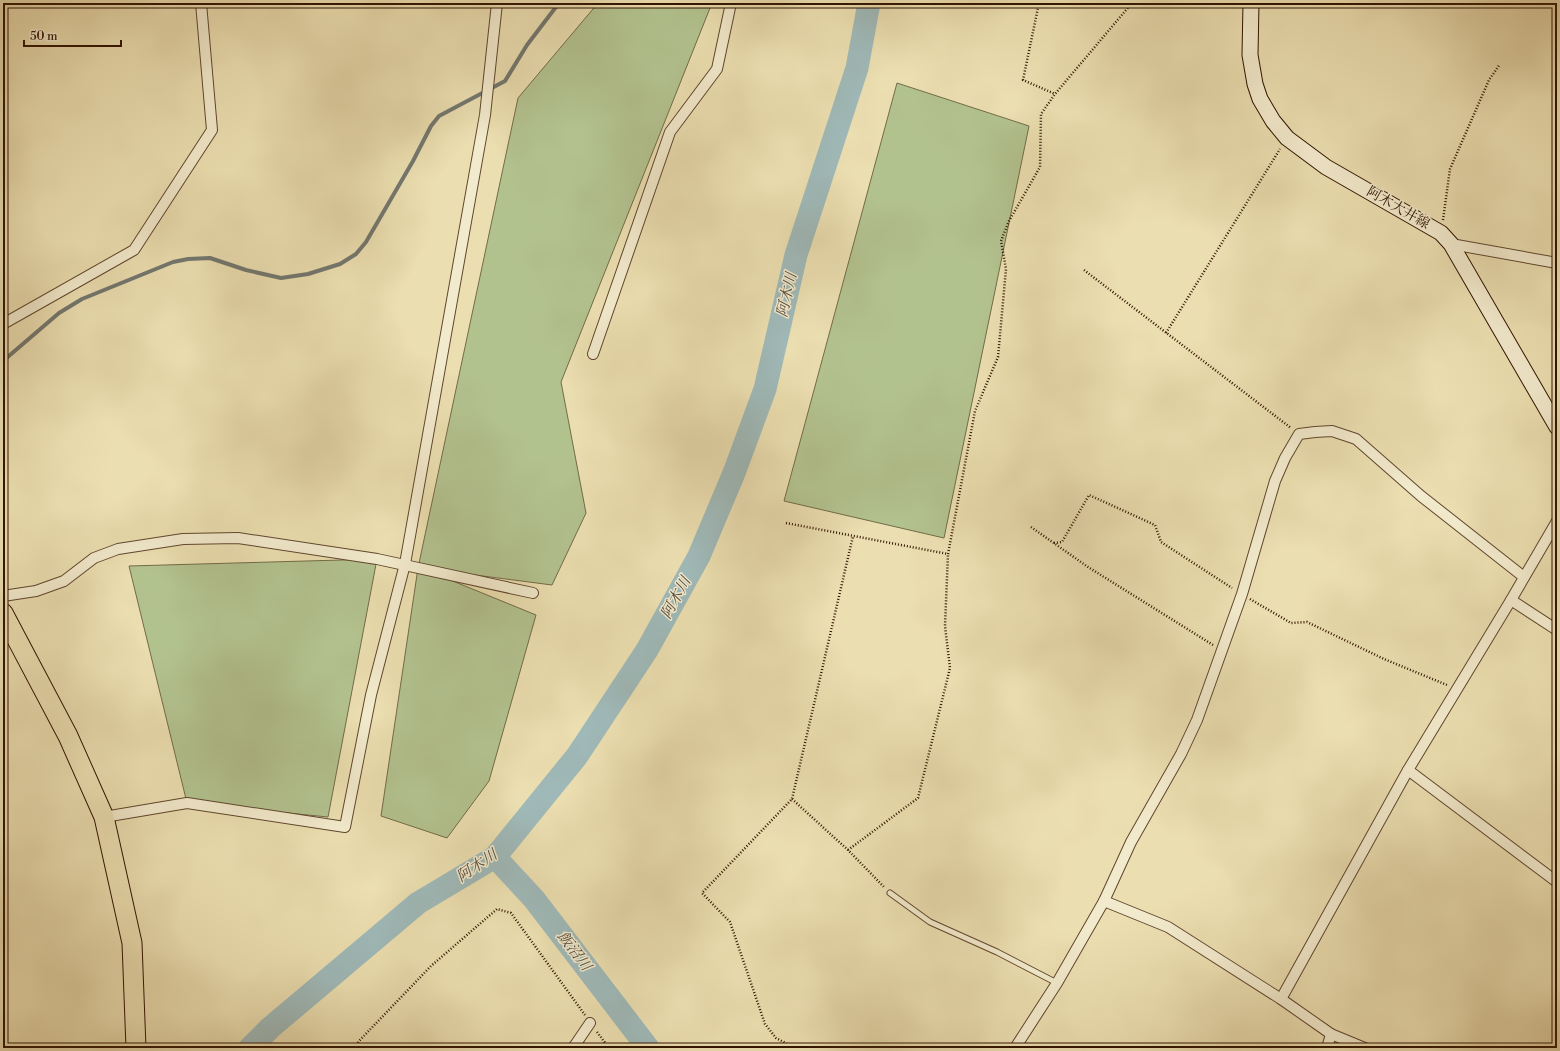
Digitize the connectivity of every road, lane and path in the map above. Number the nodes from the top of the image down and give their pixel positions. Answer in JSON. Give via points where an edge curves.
{"nodes":[{"id":1,"x":201,"y":3,"type":"edge"},
{"id":2,"x":497,"y":3,"type":"edge"},
{"id":3,"x":731,"y":3,"type":"edge"},
{"id":4,"x":1039,"y":3,"type":"edge"},
{"id":5,"x":1132,"y":3,"type":"edge"},
{"id":6,"x":1251,"y":3,"type":"edge"},
{"id":7,"x":1500,"y":64,"type":"dead end"},
{"id":8,"x":1055,"y":94,"type":"junction"},
{"id":9,"x":1287,"y":138,"type":"junction"},
{"id":10,"x":1441,"y":233,"type":"junction"},
{"id":11,"x":1451,"y":244,"type":"junction"},
{"id":12,"x":1557,"y":263,"type":"edge"},
{"id":13,"x":1084,"y":270,"type":"dead end"},
{"id":14,"x":3,"y":324,"type":"edge"},
{"id":15,"x":1166,"y":334,"type":"junction"},
{"id":16,"x":593,"y":354,"type":"dead end"},
{"id":17,"x":1557,"y":427,"type":"edge"},
{"id":18,"x":1299,"y":434,"type":"junction"},
{"id":19,"x":1557,"y":521,"type":"edge"},
{"id":20,"x":786,"y":523,"type":"dead end"},
{"id":21,"x":1031,"y":527,"type":"dead end"},
{"id":22,"x":853,"y":536,"type":"junction"},
{"id":23,"x":948,"y":554,"type":"junction"},
{"id":24,"x":405,"y":564,"type":"junction"},
{"id":25,"x":1524,"y":577,"type":"junction"},
{"id":26,"x":533,"y":593,"type":"dead end"},
{"id":27,"x":3,"y":596,"type":"edge"},
{"id":28,"x":1511,"y":600,"type":"junction"},
{"id":29,"x":3,"y":613,"type":"edge"},
{"id":30,"x":1557,"y":630,"type":"edge"},
{"id":31,"x":1222,"y":650,"type":"junction"},
{"id":32,"x":1408,"y":770,"type":"junction"},
{"id":33,"x":792,"y":799,"type":"junction"},
{"id":34,"x":104,"y":817,"type":"junction"},
{"id":35,"x":848,"y":850,"type":"junction"},
{"id":36,"x":1557,"y":882,"type":"edge"},
{"id":37,"x":890,"y":893,"type":"joint"},
{"id":38,"x":1104,"y":901,"type":"junction"},
{"id":39,"x":1056,"y":982,"type":"junction"},
{"id":40,"x":1281,"y":999,"type":"junction"},
{"id":41,"x":590,"y":1023,"type":"junction"},
{"id":42,"x":1331,"y":1034,"type":"junction"},
{"id":43,"x":136,"y":1048,"type":"edge"},
{"id":44,"x":355,"y":1048,"type":"edge"},
{"id":45,"x":573,"y":1048,"type":"edge"},
{"id":46,"x":609,"y":1048,"type":"edge"},
{"id":47,"x":795,"y":1048,"type":"edge"},
{"id":48,"x":1015,"y":1048,"type":"edge"},
{"id":49,"x":1328,"y":1048,"type":"edge"},
{"id":50,"x":1365,"y":1048,"type":"edge"}],
"edges":[{"from":1,"to":14,"type":"street","via":[[212,130],[134,250]]},
{"from":2,"to":24,"type":"street","via":[[485,115]]},
{"from":3,"to":16,"type":"street","via":[[717,69],[670,132]]},
{"from":4,"to":8,"type":"path","via":[[1023,80]]},
{"from":5,"to":8,"type":"path"},
{"from":6,"to":9,"type":"main road","name":"阿木大井線","via":[[1250,55],[1255,84],[1260,99],[1273,121]]},
{"from":7,"to":10,"type":"path","via":[[1489,80],[1450,169]]},
{"from":8,"to":23,"type":"path","via":[[1041,114],[1040,168],[1009,221],[1001,241],[1006,269],[998,357],[975,411]]},
{"from":9,"to":10,"type":"main road","name":"阿木大井線","via":[[1326,167]]},
{"from":9,"to":15,"type":"path"},
{"from":10,"to":11,"type":"main road","name":"阿木大井線"},
{"from":11,"to":12,"type":"street"},
{"from":11,"to":17,"type":"main road","name":"阿木大井線"},
{"from":13,"to":15,"type":"path"},
{"from":15,"to":18,"type":"path"},
{"from":18,"to":25,"type":"street","via":[[1332,431],[1356,439],[1421,496]]},
{"from":18,"to":31,"type":"street","via":[[1275,481],[1242,594]]},
{"from":19,"to":25,"type":"street"},
{"from":20,"to":22,"type":"path"},
{"from":21,"to":31,"type":"path","via":[[1088,567]]},
{"from":22,"to":23,"type":"path"},
{"from":22,"to":33,"type":"path"},
{"from":23,"to":35,"type":"path","via":[[945,626],[950,668],[918,798]]},
{"from":24,"to":26,"type":"street"},
{"from":24,"to":27,"type":"street","via":[[238,538],[183,539],[118,549],[94,558],[64,581],[36,591]]},
{"from":24,"to":34,"type":"street","via":[[371,695],[345,827],[187,803]]},
{"from":25,"to":28,"type":"street"},
{"from":28,"to":30,"type":"street"},
{"from":28,"to":32,"type":"street"},
{"from":29,"to":34,"type":"highway","via":[[68,736]]},
{"from":31,"to":38,"type":"street","via":[[1197,720],[1181,754],[1131,842]]},
{"from":32,"to":36,"type":"street"},
{"from":32,"to":40,"type":"street"},
{"from":33,"to":35,"type":"path"},
{"from":33,"to":47,"type":"path","via":[[702,893],[730,922],[765,1024],[776,1038]]},
{"from":34,"to":43,"type":"highway","via":[[132,943]]},
{"from":35,"to":37,"type":"path"},
{"from":37,"to":39,"type":"lane","via":[[930,922]]},
{"from":38,"to":39,"type":"street"},
{"from":38,"to":40,"type":"street","via":[[1168,927]]},
{"from":39,"to":48,"type":"street"},
{"from":40,"to":42,"type":"street"},
{"from":41,"to":44,"type":"path","via":[[511,913],[497,909],[431,966]]},
{"from":41,"to":45,"type":"street"},
{"from":41,"to":46,"type":"path"},
{"from":42,"to":49,"type":"street"},
{"from":42,"to":50,"type":"street"}]}
